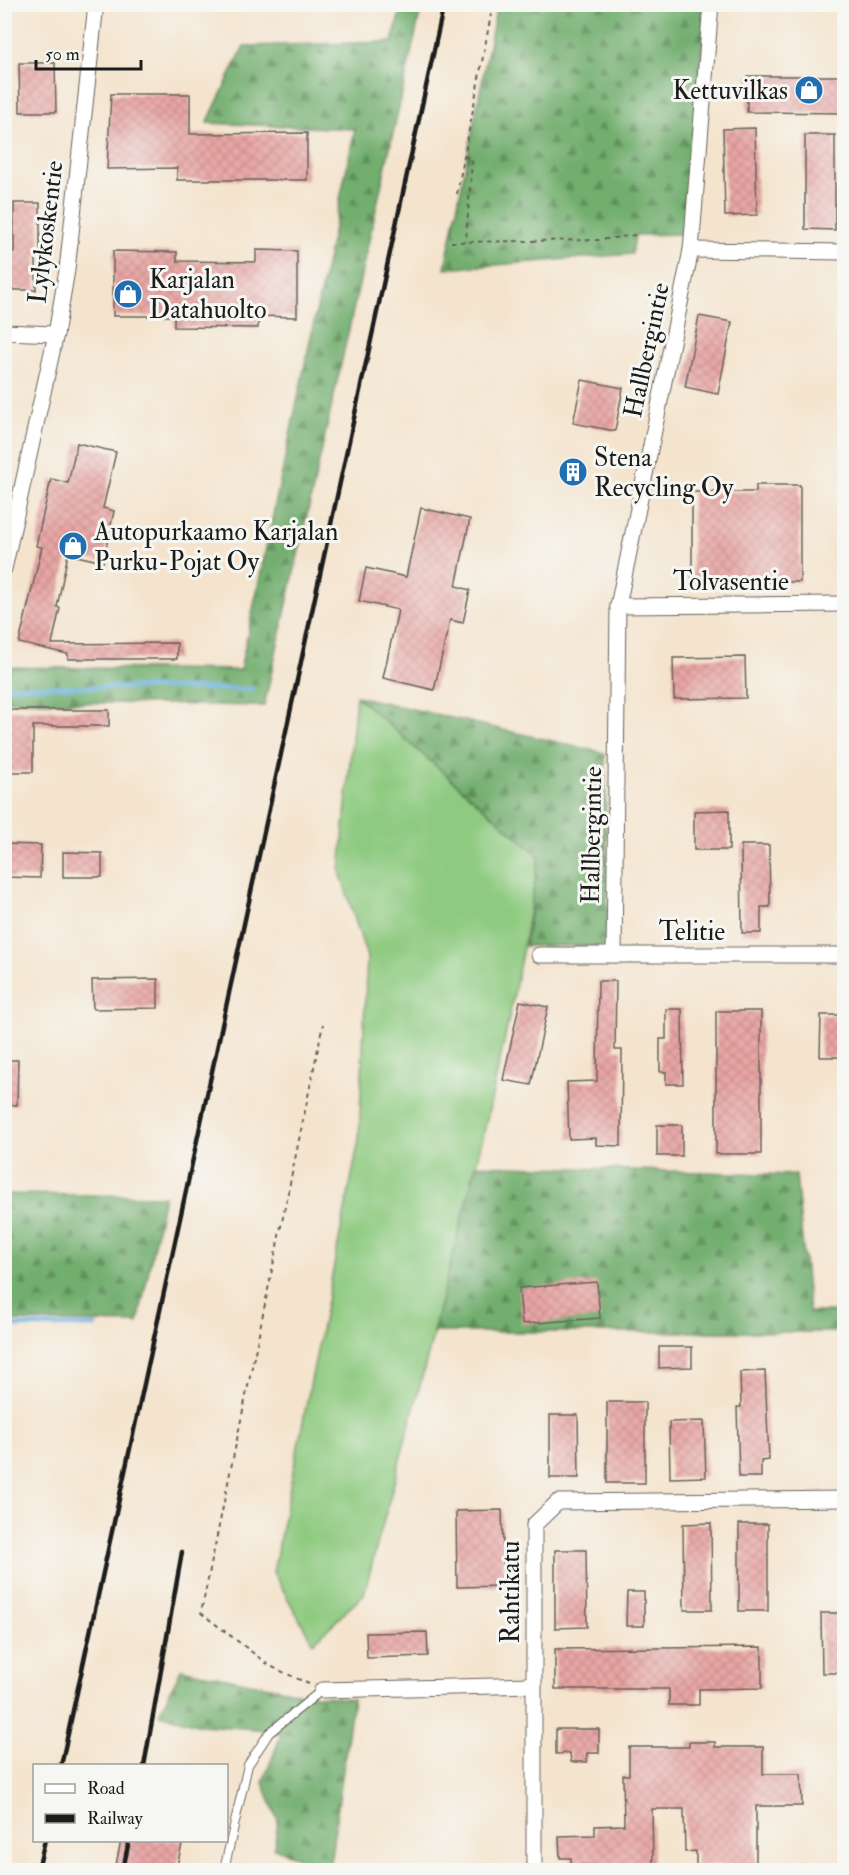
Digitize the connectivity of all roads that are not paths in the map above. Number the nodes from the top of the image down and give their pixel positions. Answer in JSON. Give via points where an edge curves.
{"nodes":[{"id":1,"x":96,"y":4,"type":"edge"},
{"id":2,"x":711,"y":4,"type":"edge"},
{"id":3,"x":691,"y":250,"type":"junction"},
{"id":4,"x":844,"y":252,"type":"edge"},
{"id":5,"x":4,"y":332,"type":"edge"},
{"id":6,"x":56,"y":334,"type":"junction"},
{"id":7,"x":4,"y":569,"type":"edge"},
{"id":8,"x":844,"y":604,"type":"edge"},
{"id":9,"x":618,"y":606,"type":"junction"},
{"id":10,"x":539,"y":955,"type":"dead end"},
{"id":11,"x":614,"y":955,"type":"junction"},
{"id":12,"x":844,"y":955,"type":"edge"},
{"id":13,"x":844,"y":1499,"type":"edge"},
{"id":14,"x":533,"y":1685,"type":"junction"},
{"id":15,"x":322,"y":1690,"type":"joint"},
{"id":16,"x":224,"y":1870,"type":"edge"},
{"id":17,"x":534,"y":1870,"type":"edge"}],
"edges":[{"from":1,"to":6,"type":"street","name":"Lylykoskentie","via":[[67,270]]},
{"from":2,"to":3,"type":"street","name":"Hallbergintie"},
{"from":3,"to":4,"type":"street"},
{"from":3,"to":9,"type":"street","name":"Hallbergintie"},
{"from":5,"to":6,"type":"street"},
{"from":6,"to":7,"type":"street","name":"Lylykoskentie"},
{"from":8,"to":9,"type":"street","name":"Tolvasentie"},
{"from":9,"to":11,"type":"street","name":"Hallbergintie"},
{"from":10,"to":11,"type":"street","name":"Telitie"},
{"from":11,"to":12,"type":"street","name":"Telitie"},
{"from":13,"to":14,"type":"street","name":"Rahtikatu","via":[[558,1502],[534,1525]]},
{"from":14,"to":15,"type":"street"},
{"from":14,"to":17,"type":"street","name":"Rahtikatu"},
{"from":15,"to":16,"type":"lane","via":[[270,1732],[248,1765]]}]}
